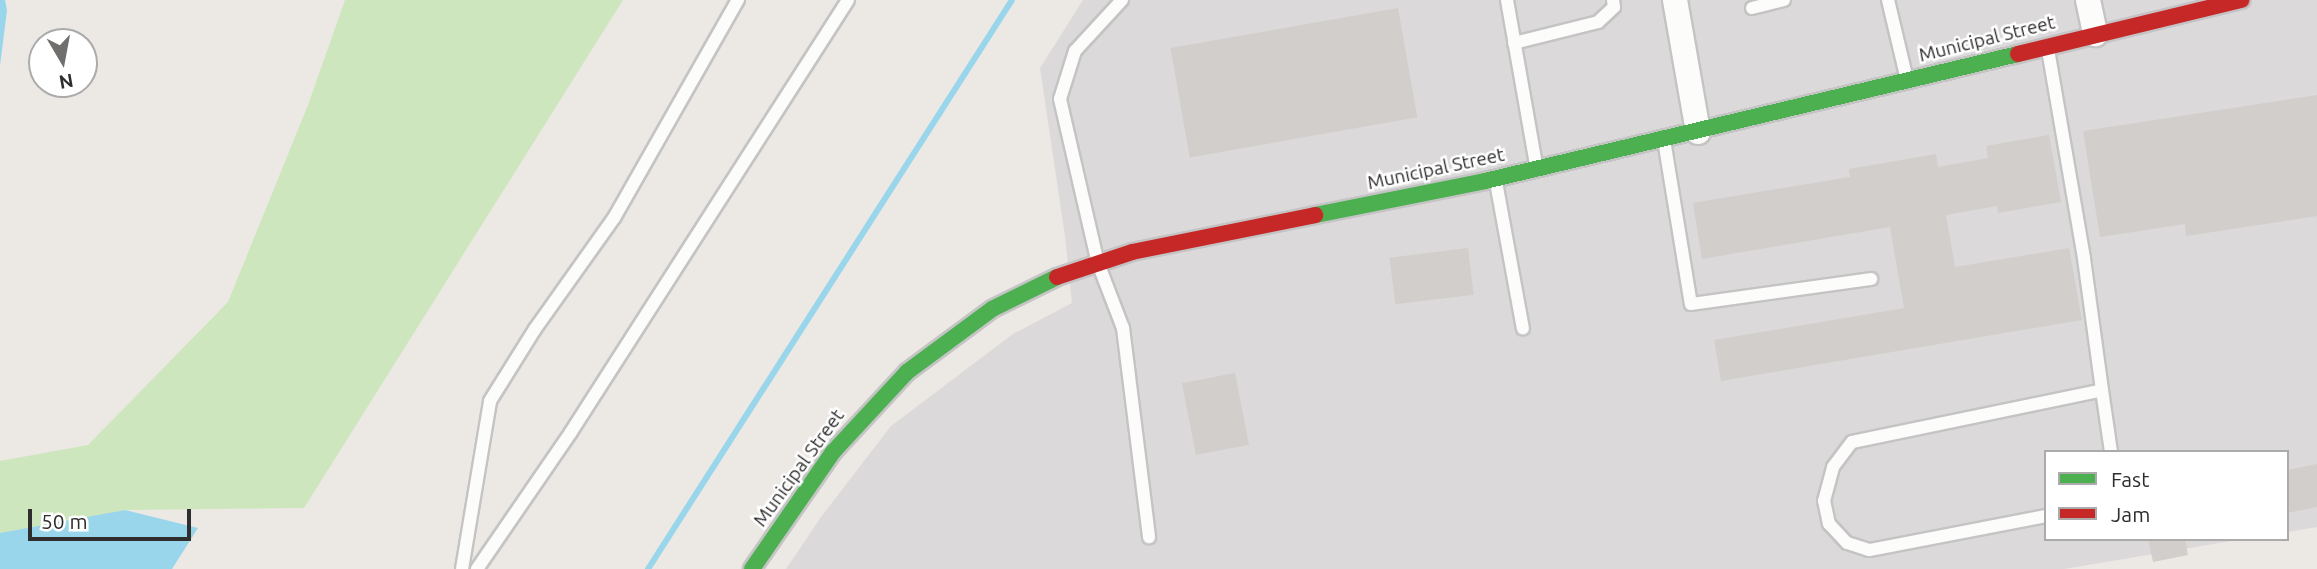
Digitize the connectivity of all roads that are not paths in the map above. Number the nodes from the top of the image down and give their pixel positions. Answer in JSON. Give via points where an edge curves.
{"nodes":[{"id":1,"x":738,"y":0,"type":"edge"},
{"id":2,"x":848,"y":0,"type":"edge"},
{"id":3,"x":1122,"y":0,"type":"edge"},
{"id":4,"x":1507,"y":0,"type":"edge"},
{"id":5,"x":1613,"y":0,"type":"edge"},
{"id":6,"x":1675,"y":0,"type":"edge"},
{"id":7,"x":1784,"y":0,"type":"edge"},
{"id":8,"x":1888,"y":0,"type":"edge"},
{"id":9,"x":2088,"y":0,"type":"edge"},
{"id":10,"x":2242,"y":0,"type":"edge"},
{"id":11,"x":1752,"y":8,"type":"dead end"},
{"id":12,"x":2095,"y":34,"type":"junction"},
{"id":13,"x":1514,"y":43,"type":"junction"},
{"id":14,"x":2047,"y":45,"type":"junction"},
{"id":15,"x":1907,"y":80,"type":"junction"},
{"id":16,"x":1698,"y":132,"type":"junction"},
{"id":17,"x":1664,"y":139,"type":"junction"},
{"id":18,"x":1537,"y":169,"type":"junction"},
{"id":19,"x":1496,"y":178,"type":"junction"},
{"id":20,"x":1098,"y":263,"type":"junction"},
{"id":21,"x":1871,"y":279,"type":"dead end"},
{"id":22,"x":1522,"y":329,"type":"dead end"},
{"id":23,"x":2102,"y":390,"type":"junction"},
{"id":24,"x":2111,"y":450,"type":"edge"},
{"id":25,"x":2044,"y":516,"type":"edge"},
{"id":26,"x":1149,"y":537,"type":"dead end"},
{"id":27,"x":462,"y":569,"type":"edge"},
{"id":28,"x":477,"y":569,"type":"edge"},
{"id":29,"x":752,"y":569,"type":"edge"}],
"edges":[{"from":1,"to":27,"type":"lane","via":[[614,218],[490,401]]},
{"from":2,"to":28,"type":"lane","via":[[571,432]]},
{"from":3,"to":20,"type":"lane","via":[[1075,51],[1060,99]]},
{"from":4,"to":13,"type":"lane"},
{"from":5,"to":13,"type":"lane","via":[[1614,7],[1598,22]]},
{"from":6,"to":16,"type":"street"},
{"from":7,"to":11,"type":"lane"},
{"from":8,"to":15,"type":"lane"},
{"from":9,"to":12,"type":"street"},
{"from":10,"to":12,"type":"street","name":"Municipal Street"},
{"from":12,"to":14,"type":"street","name":"Municipal Street"},
{"from":13,"to":18,"type":"lane"},
{"from":14,"to":15,"type":"street","name":"Municipal Street"},
{"from":14,"to":23,"type":"lane"},
{"from":15,"to":16,"type":"street","name":"Municipal Street"},
{"from":16,"to":17,"type":"street","name":"Municipal Street"},
{"from":17,"to":18,"type":"street","name":"Municipal Street"},
{"from":17,"to":21,"type":"lane","via":[[1691,304]]},
{"from":18,"to":19,"type":"street","name":"Municipal Street"},
{"from":19,"to":20,"type":"street","name":"Municipal Street","via":[[1132,252]]},
{"from":19,"to":22,"type":"lane"},
{"from":20,"to":26,"type":"lane","via":[[1123,328]]},
{"from":20,"to":29,"type":"street","name":"Municipal Street","via":[[1068,272],[992,309],[906,372],[833,452]]},
{"from":23,"to":24,"type":"lane"},
{"from":23,"to":25,"type":"lane","via":[[1852,442],[1833,467],[1824,501],[1829,524],[1847,543],[1869,550]]}]}
